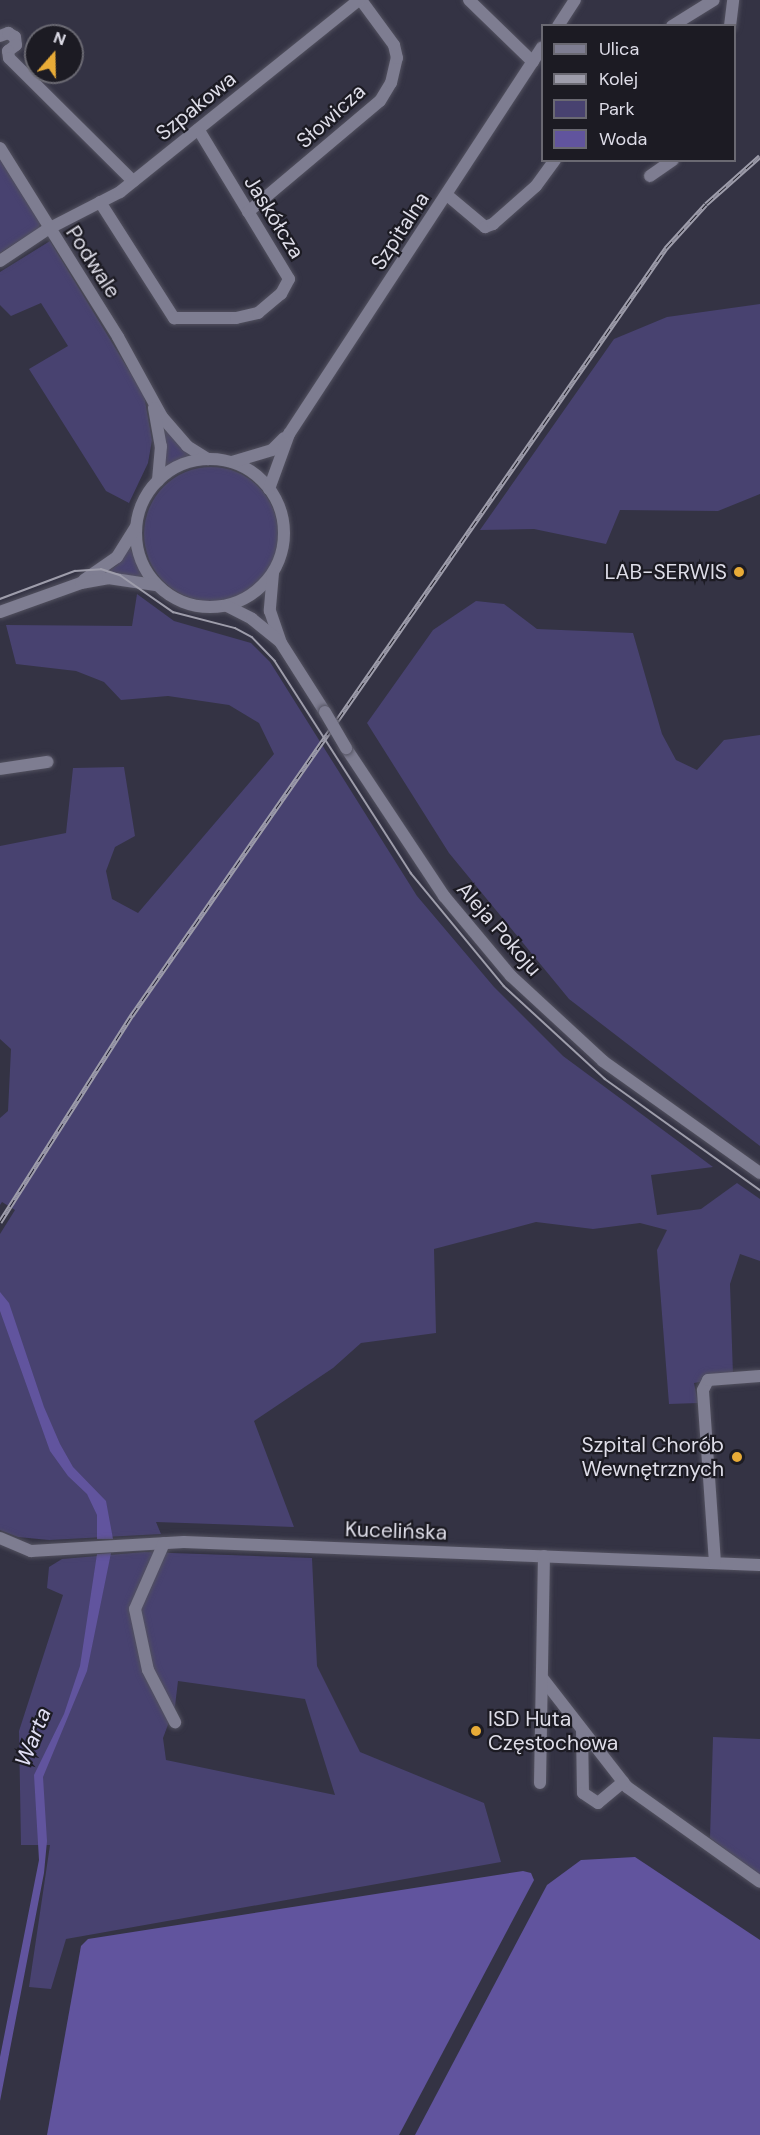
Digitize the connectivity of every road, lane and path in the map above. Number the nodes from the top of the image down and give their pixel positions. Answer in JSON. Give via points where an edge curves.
{"nodes":[{"id":1,"x":360,"y":0,"type":"edge"},
{"id":2,"x":469,"y":0,"type":"edge"},
{"id":3,"x":575,"y":0,"type":"edge"},
{"id":4,"x":714,"y":0,"type":"edge"},
{"id":5,"x":733,"y":0,"type":"edge"},
{"id":6,"x":559,"y":24,"type":"edge"},
{"id":7,"x":675,"y":24,"type":"edge"},
{"id":8,"x":730,"y":24,"type":"edge"},
{"id":9,"x":0,"y":36,"type":"edge"},
{"id":10,"x":4,"y":49,"type":"edge"},
{"id":11,"x":541,"y":51,"type":"edge"},
{"id":12,"x":533,"y":62,"type":"junction"},
{"id":13,"x":198,"y":129,"type":"junction"},
{"id":14,"x":0,"y":148,"type":"edge"},
{"id":15,"x":554,"y":162,"type":"edge"},
{"id":16,"x":670,"y":162,"type":"edge"},
{"id":17,"x":650,"y":176,"type":"dead end"},
{"id":18,"x":133,"y":181,"type":"junction"},
{"id":19,"x":447,"y":195,"type":"junction"},
{"id":20,"x":100,"y":202,"type":"junction"},
{"id":21,"x":248,"y":212,"type":"junction"},
{"id":22,"x":48,"y":230,"type":"junction"},
{"id":23,"x":0,"y":261,"type":"edge"},
{"id":24,"x":152,"y":398,"type":"junction"},
{"id":25,"x":289,"y":434,"type":"junction"},
{"id":26,"x":208,"y":459,"type":"junction"},
{"id":27,"x":232,"y":462,"type":"junction"},
{"id":28,"x":158,"y":481,"type":"junction"},
{"id":29,"x":270,"y":489,"type":"junction"},
{"id":30,"x":137,"y":525,"type":"junction"},
{"id":31,"x":273,"y":572,"type":"junction"},
{"id":32,"x":81,"y":583,"type":"junction"},
{"id":33,"x":155,"y":585,"type":"junction"},
{"id":34,"x":227,"y":606,"type":"junction"},
{"id":35,"x":0,"y":612,"type":"edge"},
{"id":36,"x":281,"y":643,"type":"junction"},
{"id":37,"x":47,"y":762,"type":"dead end"},
{"id":38,"x":0,"y":769,"type":"edge"},
{"id":39,"x":760,"y":1173,"type":"edge"},
{"id":40,"x":760,"y":1376,"type":"edge"},
{"id":41,"x":0,"y":1538,"type":"edge"},
{"id":42,"x":164,"y":1543,"type":"junction"},
{"id":43,"x":544,"y":1556,"type":"junction"},
{"id":44,"x":715,"y":1563,"type":"junction"},
{"id":45,"x":760,"y":1565,"type":"edge"},
{"id":46,"x":543,"y":1678,"type":"junction"},
{"id":47,"x":175,"y":1722,"type":"dead end"},
{"id":48,"x":582,"y":1730,"type":"junction"},
{"id":49,"x":623,"y":1782,"type":"junction"},
{"id":50,"x":540,"y":1783,"type":"dead end"},
{"id":51,"x":760,"y":1882,"type":"edge"}],
"edges":[{"from":1,"to":13,"type":"street","name":"Szpakowa"},
{"from":1,"to":21,"type":"street","name":"Słowicza","via":[[394,45],[397,58],[391,83],[380,101]]},
{"from":2,"to":12,"type":"street"},
{"from":3,"to":6,"type":"street"},
{"from":4,"to":7,"type":"street"},
{"from":5,"to":8,"type":"street"},
{"from":9,"to":10,"type":"street","via":[[8,33],[15,37],[16,45]]},
{"from":10,"to":18,"type":"street"},
{"from":11,"to":12,"type":"street","name":"Szpitalna"},
{"from":12,"to":19,"type":"street","name":"Szpitalna"},
{"from":13,"to":18,"type":"street","name":"Szpakowa"},
{"from":13,"to":21,"type":"street","name":"Jaskółcza"},
{"from":14,"to":22,"type":"street","name":"Podwale"},
{"from":15,"to":19,"type":"street","via":[[536,186],[484,227]]},
{"from":16,"to":17,"type":"street"},
{"from":18,"to":20,"type":"street","name":"Szpakowa"},
{"from":19,"to":25,"type":"street","name":"Szpitalna"},
{"from":20,"to":21,"type":"street","name":"Jaskółcza","via":[[174,318],[258,314],[281,294],[289,279]]},
{"from":20,"to":22,"type":"street","name":"Szpakowa"},
{"from":22,"to":23,"type":"street","name":"Szpakowa"},
{"from":22,"to":24,"type":"street","name":"Podwale","via":[[118,337]]},
{"from":24,"to":26,"type":"street","name":"Podwale","via":[[162,417],[187,446]]},
{"from":24,"to":28,"type":"street","name":"Podwale","via":[[161,446]]},
{"from":25,"to":27,"type":"street","name":"Szpitalna","via":[[272,450]]},
{"from":25,"to":29,"type":"street","name":"Szpitalna"},
{"from":26,"to":27,"type":"street"},
{"from":26,"to":28,"type":"street","via":[[171,470]]},
{"from":27,"to":29,"type":"street","via":[[259,477]]},
{"from":28,"to":30,"type":"street","via":[[143,503]]},
{"from":29,"to":31,"type":"street","via":[[284,524],[283,552]]},
{"from":30,"to":32,"type":"street","via":[[117,557]]},
{"from":30,"to":33,"type":"street","via":[[140,557]]},
{"from":31,"to":34,"type":"street","via":[[249,597]]},
{"from":31,"to":36,"type":"street","name":"Aleja Pokoju","via":[[270,611]]},
{"from":32,"to":33,"type":"street","via":[[108,578]]},
{"from":32,"to":35,"type":"street"},
{"from":33,"to":34,"type":"street","via":[[193,605]]},
{"from":34,"to":36,"type":"street","name":"Aleja Pokoju","via":[[252,619]]},
{"from":36,"to":39,"type":"street","name":"Aleja Pokoju","bridge":true,"via":[[444,896],[512,976],[603,1061]]},
{"from":37,"to":38,"type":"street"},
{"from":40,"to":44,"type":"street","via":[[708,1380],[703,1390]]},
{"from":41,"to":42,"type":"street","name":"Kucelińska","via":[[31,1551]]},
{"from":42,"to":43,"type":"street","name":"Kucelińska"},
{"from":42,"to":47,"type":"street","via":[[135,1610],[148,1670]]},
{"from":43,"to":44,"type":"street","name":"Kucelińska"},
{"from":43,"to":46,"type":"street"},
{"from":44,"to":45,"type":"street","name":"Kucelińska"},
{"from":46,"to":48,"type":"street"},
{"from":46,"to":50,"type":"street"},
{"from":48,"to":49,"type":"street"},
{"from":48,"to":49,"type":"street","via":[[583,1793],[598,1803]]},
{"from":49,"to":51,"type":"street"}]}
